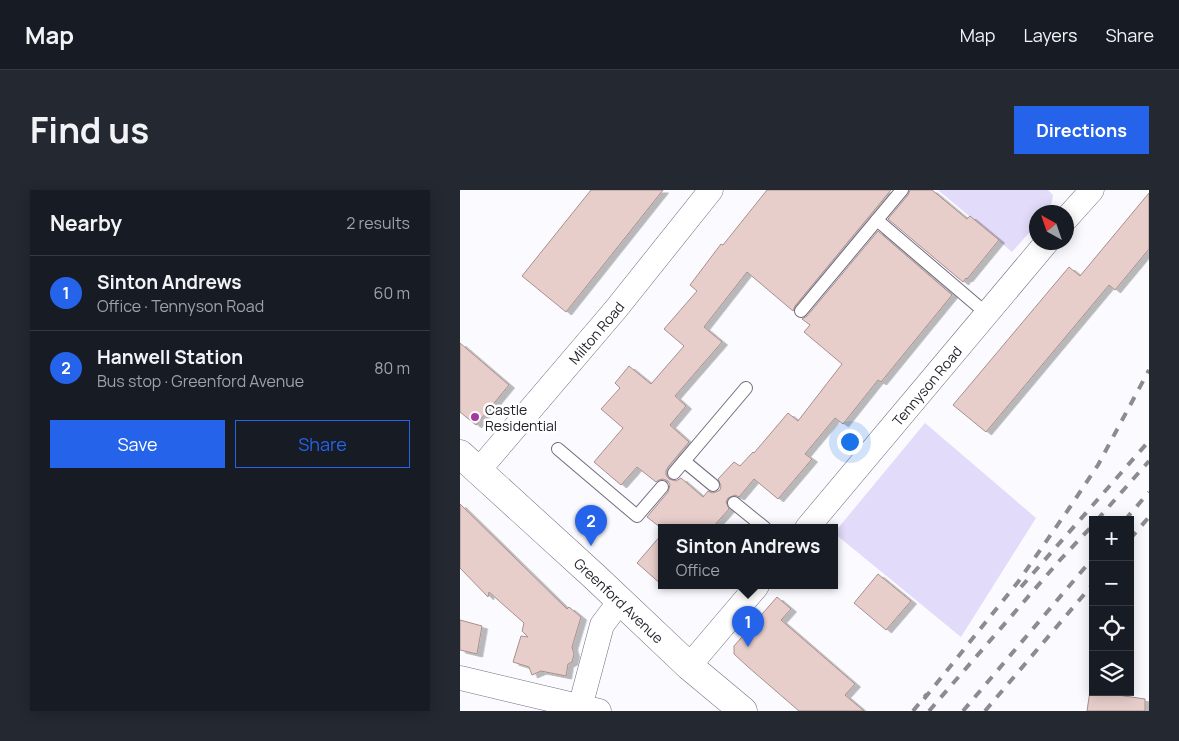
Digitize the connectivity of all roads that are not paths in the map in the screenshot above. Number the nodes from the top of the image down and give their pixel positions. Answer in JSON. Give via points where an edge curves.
{"nodes":[{"id":1,"x":711,"y":190,"type":"edge"},
{"id":2,"x":902,"y":190,"type":"edge"},
{"id":3,"x":1092,"y":190,"type":"edge"},
{"id":4,"x":1074,"y":211,"type":"edge"},
{"id":5,"x":877,"y":220,"type":"junction"},
{"id":6,"x":1040,"y":250,"type":"edge"},
{"id":7,"x":801,"y":311,"type":"dead end"},
{"id":8,"x":986,"y":313,"type":"junction"},
{"id":9,"x":746,"y":388,"type":"dead end"},
{"id":10,"x":558,"y":449,"type":"dead end"},
{"id":11,"x":684,"y":461,"type":"junction"},
{"id":12,"x":469,"y":463,"type":"edge"},
{"id":13,"x":674,"y":472,"type":"dead end"},
{"id":14,"x":713,"y":485,"type":"dead end"},
{"id":15,"x":662,"y":487,"type":"dead end"},
{"id":16,"x":734,"y":502,"type":"dead end"},
{"id":17,"x":760,"y":524,"type":"edge"},
{"id":18,"x":810,"y":524,"type":"edge"},
{"id":19,"x":754,"y":589,"type":"edge"},
{"id":20,"x":620,"y":601,"type":"junction"},
{"id":21,"x":688,"y":666,"type":"junction"},
{"id":22,"x":460,"y":678,"type":"edge"},
{"id":23,"x":586,"y":710,"type":"edge"},
{"id":24,"x":743,"y":711,"type":"edge"}],
"edges":[{"from":1,"to":12,"type":"street","name":"Milton Road","via":[[616,309]]},
{"from":2,"to":5,"type":"lane"},
{"from":3,"to":4,"type":"street"},
{"from":5,"to":7,"type":"lane"},
{"from":5,"to":8,"type":"lane"},
{"from":6,"to":8,"type":"street","name":"Tennyson Road"},
{"from":8,"to":18,"type":"street","name":"Tennyson Road"},
{"from":9,"to":11,"type":"lane"},
{"from":10,"to":15,"type":"lane","via":[[637,516]]},
{"from":11,"to":13,"type":"lane"},
{"from":11,"to":14,"type":"lane"},
{"from":12,"to":20,"type":"street","name":"Greenford Avenue"},
{"from":16,"to":17,"type":"lane"},
{"from":19,"to":21,"type":"street"},
{"from":20,"to":21,"type":"street","name":"Greenford Avenue"},
{"from":20,"to":23,"type":"street","via":[[602,625]]},
{"from":21,"to":24,"type":"street","name":"Greenford Avenue"},
{"from":22,"to":23,"type":"street"}]}
